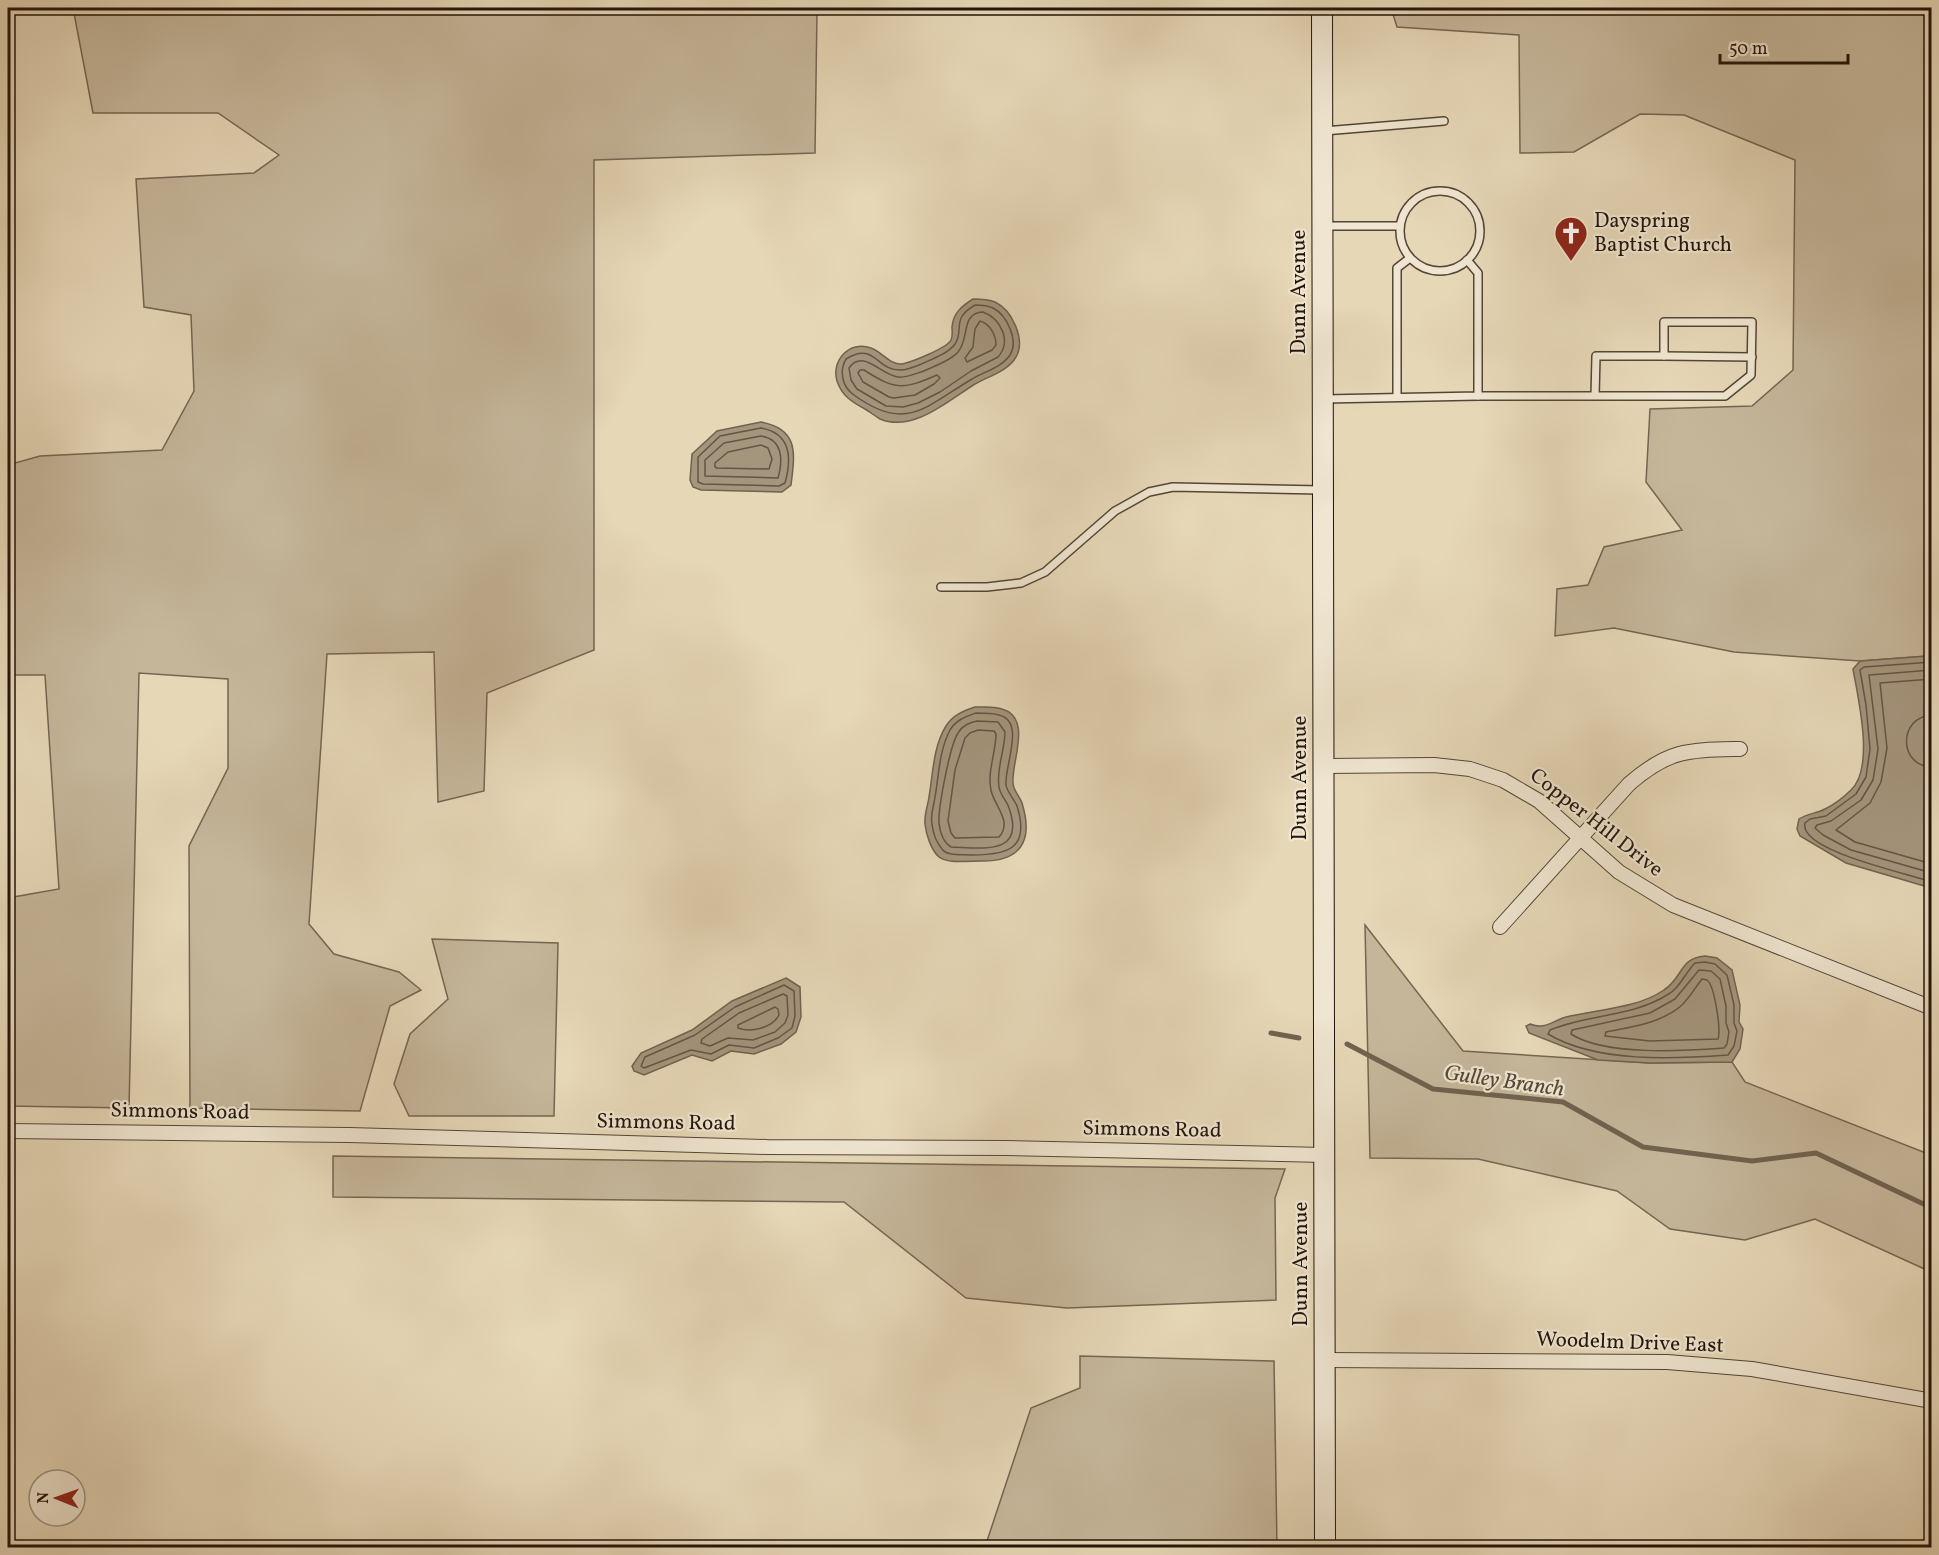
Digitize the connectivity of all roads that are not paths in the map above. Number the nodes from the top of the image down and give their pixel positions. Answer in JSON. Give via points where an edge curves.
{"nodes":[{"id":1,"x":1322,"y":8,"type":"edge"},
{"id":2,"x":1444,"y":121,"type":"dead end"},
{"id":3,"x":1322,"y":131,"type":"junction"},
{"id":4,"x":1323,"y":226,"type":"junction"},
{"id":5,"x":1400,"y":226,"type":"junction"},
{"id":6,"x":1410,"y":258,"type":"junction"},
{"id":7,"x":1467,"y":260,"type":"junction"},
{"id":8,"x":1664,"y":356,"type":"junction"},
{"id":9,"x":1752,"y":357,"type":"junction"},
{"id":10,"x":1478,"y":396,"type":"junction"},
{"id":11,"x":1595,"y":396,"type":"junction"},
{"id":12,"x":1397,"y":397,"type":"junction"},
{"id":13,"x":1324,"y":399,"type":"junction"},
{"id":14,"x":1324,"y":490,"type":"junction"},
{"id":15,"x":941,"y":587,"type":"dead end"},
{"id":16,"x":1740,"y":749,"type":"dead end"},
{"id":17,"x":1324,"y":766,"type":"junction"},
{"id":18,"x":1580,"y":836,"type":"junction"},
{"id":19,"x":1500,"y":927,"type":"dead end"},
{"id":20,"x":1932,"y":1008,"type":"edge"},
{"id":21,"x":8,"y":1131,"type":"edge"},
{"id":22,"x":1324,"y":1155,"type":"junction"},
{"id":23,"x":1325,"y":1360,"type":"junction"},
{"id":24,"x":1932,"y":1401,"type":"edge"},
{"id":25,"x":1325,"y":1548,"type":"edge"}],
"edges":[{"from":1,"to":3,"type":"main road","name":"Dunn Avenue"},
{"from":2,"to":3,"type":"lane"},
{"from":3,"to":4,"type":"main road","name":"Dunn Avenue"},
{"from":4,"to":5,"type":"lane"},
{"from":4,"to":13,"type":"main road","name":"Dunn Avenue"},
{"from":5,"to":6,"type":"lane","via":[[1403,248]]},
{"from":5,"to":7,"type":"lane","via":[[1404,210],[1424,193],[1438,190],[1464,198],[1474,209],[1480,236]]},
{"from":6,"to":7,"type":"lane","via":[[1426,268],[1445,271]]},
{"from":6,"to":12,"type":"lane","via":[[1397,268]]},
{"from":7,"to":10,"type":"lane","via":[[1478,273]]},
{"from":8,"to":9,"type":"lane"},
{"from":8,"to":9,"type":"lane","via":[[1664,322],[1752,322]]},
{"from":8,"to":11,"type":"lane","via":[[1596,356]]},
{"from":9,"to":11,"type":"lane","via":[[1751,375],[1725,396]]},
{"from":10,"to":11,"type":"lane"},
{"from":10,"to":12,"type":"lane"},
{"from":12,"to":13,"type":"lane"},
{"from":13,"to":14,"type":"main road","name":"Dunn Avenue"},
{"from":14,"to":15,"type":"lane","via":[[1173,487],[1149,492],[1114,511],[1045,572],[1021,583]]},
{"from":14,"to":17,"type":"main road","name":"Dunn Avenue"},
{"from":16,"to":18,"type":"street","via":[[1680,752],[1661,761],[1629,784]]},
{"from":17,"to":18,"type":"street","name":"Copper Hill Drive","via":[[1434,765],[1470,770],[1503,780],[1539,801]]},
{"from":17,"to":22,"type":"main road","name":"Dunn Avenue"},
{"from":18,"to":19,"type":"street"},
{"from":18,"to":20,"type":"street","name":"Copper Hill Drive","via":[[1619,872],[1673,905]]},
{"from":21,"to":22,"type":"street","name":"Simmons Road"},
{"from":22,"to":23,"type":"main road","name":"Dunn Avenue"},
{"from":23,"to":24,"type":"street","name":"Woodelm Drive East","via":[[1667,1362],[1752,1369]]},
{"from":23,"to":25,"type":"main road","name":"Dunn Avenue"}]}
